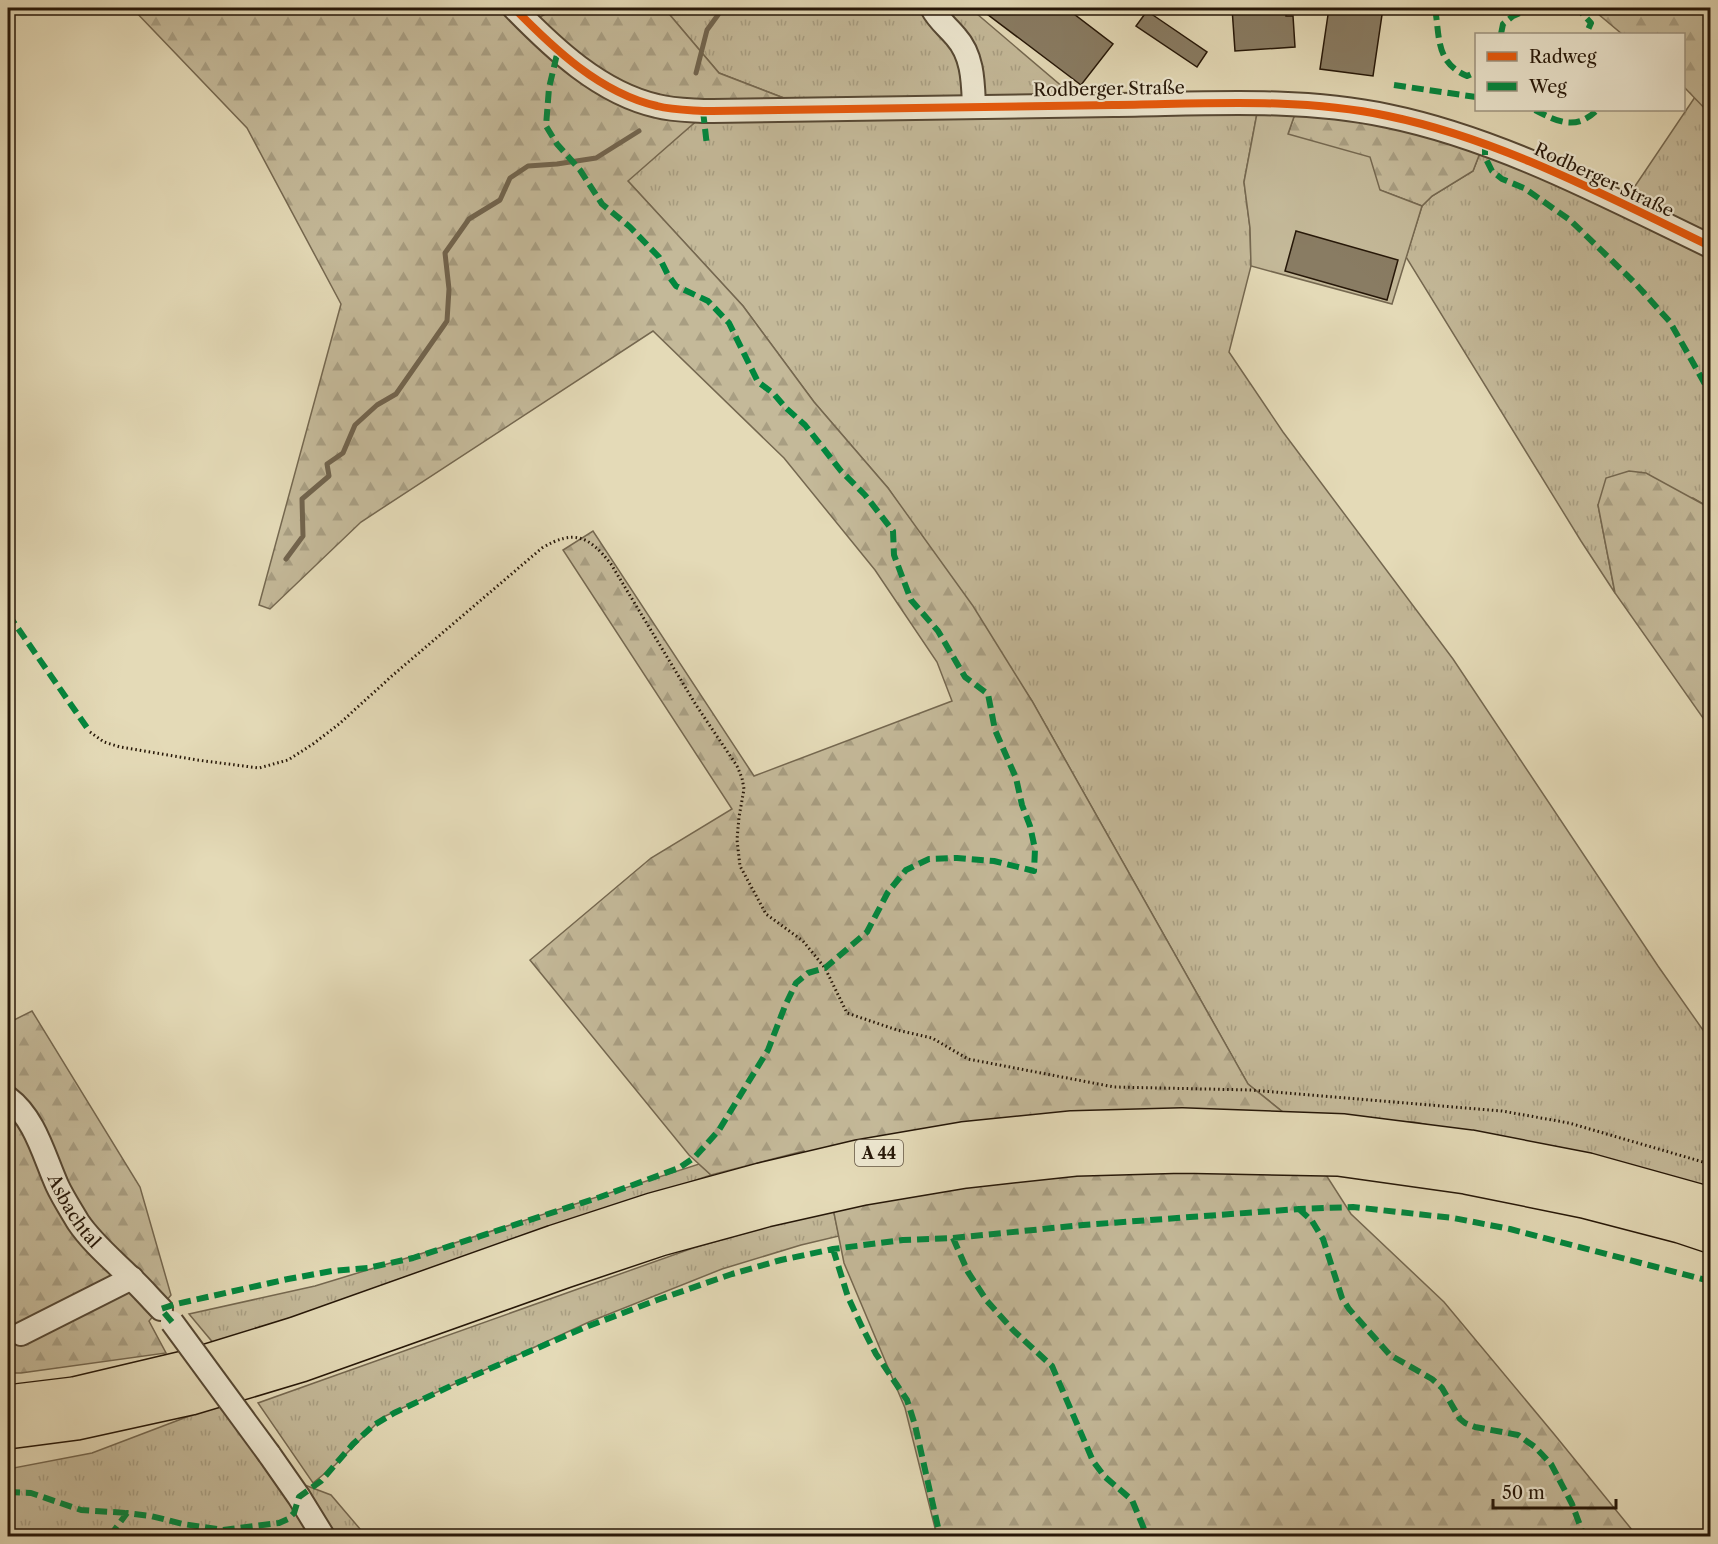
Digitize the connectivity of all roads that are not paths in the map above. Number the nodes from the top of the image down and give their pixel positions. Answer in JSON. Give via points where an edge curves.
{"nodes":[{"id":1,"x":514,"y":8,"type":"edge"},
{"id":2,"x":932,"y":8,"type":"edge"},
{"id":3,"x":974,"y":106,"type":"junction"},
{"id":4,"x":1710,"y":246,"type":"edge"},
{"id":5,"x":8,"y":1098,"type":"edge"},
{"id":6,"x":1710,"y":1204,"type":"edge"},
{"id":7,"x":1710,"y":1236,"type":"edge"},
{"id":8,"x":132,"y":1278,"type":"junction"},
{"id":9,"x":21,"y":1334,"type":"dead end"},
{"id":10,"x":8,"y":1402,"type":"edge"},
{"id":11,"x":8,"y":1432,"type":"edge"},
{"id":12,"x":323,"y":1536,"type":"edge"}],
"edges":[{"from":1,"to":3,"type":"street","name":"Rodberger Straße","via":[[558,50],[600,82],[657,106],[703,111]]},
{"from":2,"to":3,"type":"street","via":[[965,48],[972,70]]},
{"from":3,"to":4,"type":"street","name":"Rodberger Straße","via":[[1225,103],[1358,110],[1408,128],[1485,143]]},
{"from":5,"to":8,"type":"street","name":"Asbachtal","via":[[30,1122],[58,1188],[91,1240]]},
{"from":6,"to":10,"type":"highway","number":"A 44","via":[[1567,1166],[1470,1147],[1344,1131],[1182,1125],[1072,1128],[963,1139],[858,1157],[760,1180],[554,1242],[295,1334],[188,1367],[74,1394]]},
{"from":7,"to":11,"type":"highway","number":"A 44","via":[[1584,1201],[1466,1177],[1338,1159],[1170,1156],[1075,1159],[987,1169],[864,1188],[755,1213],[660,1239],[301,1365],[191,1398],[77,1424]]},
{"from":8,"to":9,"type":"street"},
{"from":8,"to":12,"type":"street","name":"Asbachtal","bridge":true,"via":[[167,1315],[269,1454]]}]}
